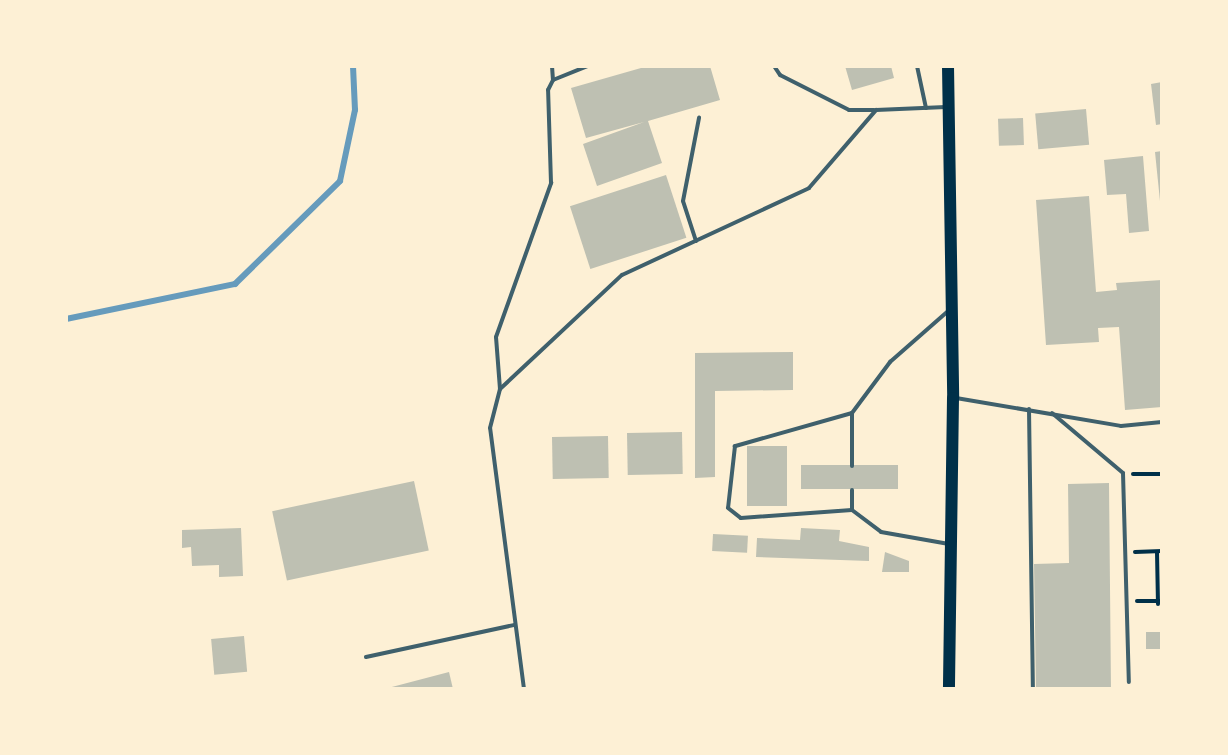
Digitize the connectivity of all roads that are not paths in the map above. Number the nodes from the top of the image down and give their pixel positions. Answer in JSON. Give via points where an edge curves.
{"nodes":[{"id":1,"x":552,"y":66,"type":"edge"},
{"id":2,"x":587,"y":66,"type":"edge"},
{"id":3,"x":774,"y":66,"type":"edge"},
{"id":4,"x":917,"y":66,"type":"edge"},
{"id":5,"x":948,"y":66,"type":"edge"},
{"id":6,"x":553,"y":80,"type":"junction"},
{"id":7,"x":949,"y":107,"type":"junction"},
{"id":8,"x":926,"y":108,"type":"junction"},
{"id":9,"x":876,"y":110,"type":"junction"},
{"id":10,"x":699,"y":118,"type":"dead end"},
{"id":11,"x":696,"y":241,"type":"junction"},
{"id":12,"x":953,"y":307,"type":"junction"},
{"id":13,"x":500,"y":389,"type":"junction"},
{"id":14,"x":953,"y":398,"type":"junction"},
{"id":15,"x":1029,"y":409,"type":"junction"},
{"id":16,"x":852,"y":413,"type":"junction"},
{"id":17,"x":1052,"y":413,"type":"junction"},
{"id":18,"x":1162,"y":422,"type":"edge"},
{"id":19,"x":852,"y":466,"type":"dead end"},
{"id":20,"x":852,"y":490,"type":"dead end"},
{"id":21,"x":852,"y":510,"type":"junction"},
{"id":22,"x":951,"y":544,"type":"junction"},
{"id":23,"x":514,"y":625,"type":"junction"},
{"id":24,"x":366,"y":657,"type":"dead end"},
{"id":25,"x":1129,"y":682,"type":"dead end"},
{"id":26,"x":524,"y":689,"type":"edge"},
{"id":27,"x":949,"y":689,"type":"edge"},
{"id":28,"x":1033,"y":689,"type":"edge"}],
"edges":[{"from":1,"to":6,"type":"lane"},
{"from":2,"to":6,"type":"lane"},
{"from":3,"to":9,"type":"lane","via":[[780,75],[849,110]]},
{"from":4,"to":8,"type":"lane"},
{"from":5,"to":7,"type":"main road"},
{"from":6,"to":13,"type":"lane","via":[[548,90],[551,183],[496,337]]},
{"from":7,"to":8,"type":"lane"},
{"from":7,"to":12,"type":"main road"},
{"from":8,"to":9,"type":"lane"},
{"from":9,"to":11,"type":"lane","via":[[809,188]]},
{"from":10,"to":11,"type":"lane","via":[[683,201]]},
{"from":11,"to":13,"type":"lane","via":[[622,275]]},
{"from":12,"to":14,"type":"main road"},
{"from":12,"to":16,"type":"lane","via":[[890,362]]},
{"from":13,"to":23,"type":"lane","via":[[490,428]]},
{"from":14,"to":15,"type":"lane"},
{"from":14,"to":22,"type":"main road"},
{"from":15,"to":17,"type":"lane"},
{"from":15,"to":28,"type":"lane"},
{"from":16,"to":19,"type":"lane"},
{"from":16,"to":21,"type":"lane","via":[[735,446],[728,508],[741,518]]},
{"from":17,"to":18,"type":"lane","via":[[1121,426]]},
{"from":17,"to":25,"type":"lane","via":[[1123,473]]},
{"from":20,"to":21,"type":"lane"},
{"from":21,"to":22,"type":"lane","via":[[881,532]]},
{"from":22,"to":27,"type":"main road"},
{"from":23,"to":24,"type":"lane"},
{"from":23,"to":26,"type":"lane"}]}
